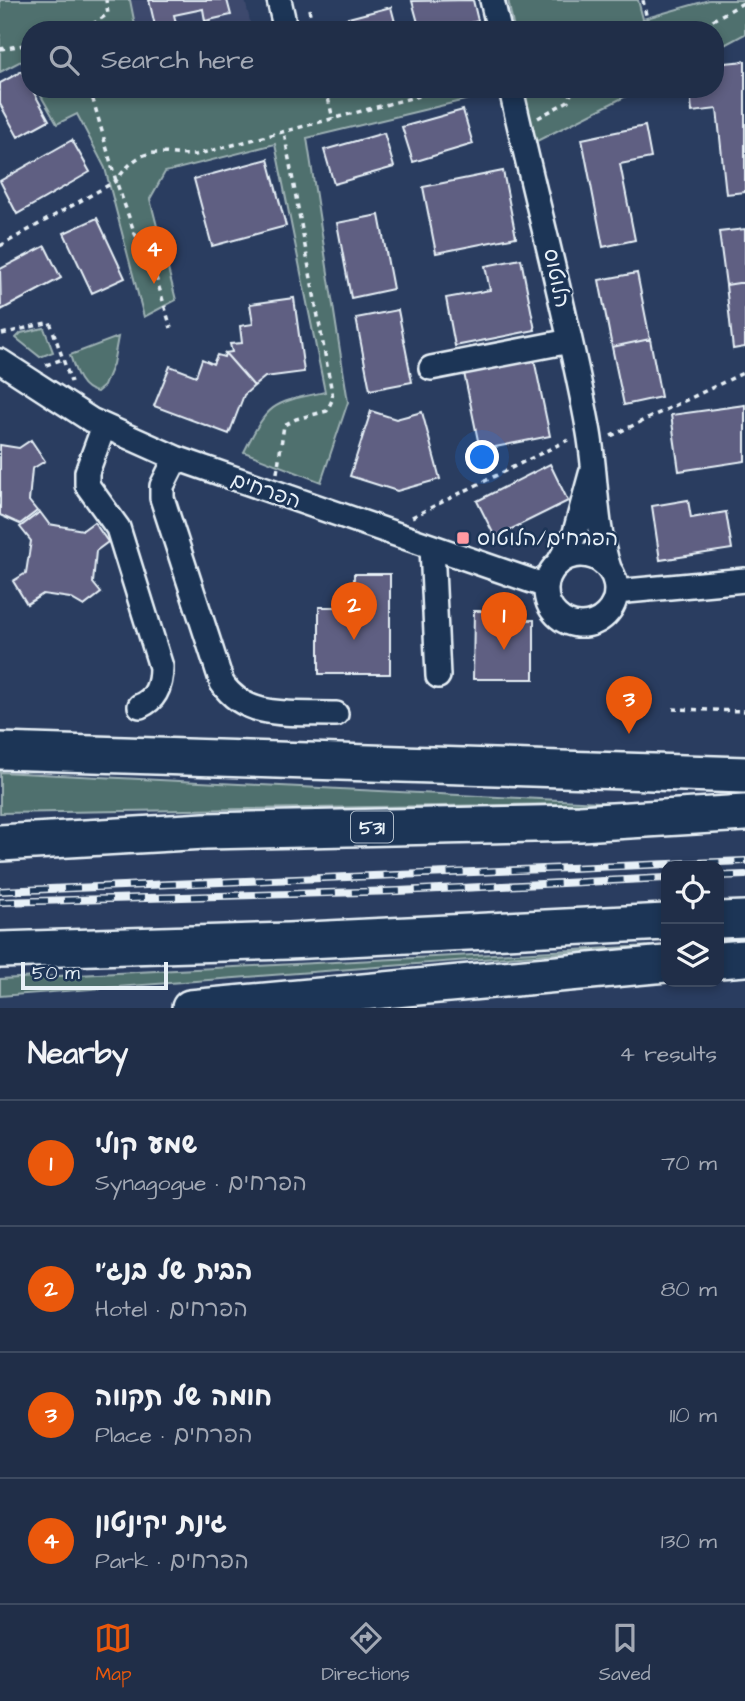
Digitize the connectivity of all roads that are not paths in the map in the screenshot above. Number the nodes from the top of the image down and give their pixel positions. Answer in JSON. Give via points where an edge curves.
{"nodes":[{"id":1,"x":492,"y":0,"type":"edge"},
{"id":2,"x":497,"y":21,"type":"edge"},
{"id":3,"x":513,"y":98,"type":"edge"},
{"id":4,"x":570,"y":341,"type":"junction"},
{"id":5,"x":0,"y":362,"type":"edge"},
{"id":6,"x":431,"y":368,"type":"dead end"},
{"id":7,"x":104,"y":426,"type":"junction"},
{"id":8,"x":591,"y":448,"type":"junction"},
{"id":9,"x":176,"y":458,"type":"junction"},
{"id":10,"x":432,"y":547,"type":"junction"},
{"id":11,"x":558,"y":564,"type":"junction"},
{"id":12,"x":609,"y":568,"type":"junction"},
{"id":13,"x":745,"y":580,"type":"edge"},
{"id":14,"x":546,"y":586,"type":"junction"},
{"id":15,"x":616,"y":592,"type":"junction"},
{"id":16,"x":438,"y":676,"type":"dead end"},
{"id":17,"x":139,"y":706,"type":"dead end"},
{"id":18,"x":336,"y":714,"type":"dead end"},
{"id":19,"x":0,"y":751,"type":"edge"},
{"id":20,"x":745,"y":775,"type":"edge"},
{"id":21,"x":745,"y":813,"type":"edge"},
{"id":22,"x":0,"y":843,"type":"edge"},
{"id":23,"x":745,"y":919,"type":"edge"},
{"id":24,"x":724,"y":920,"type":"edge"},
{"id":25,"x":661,"y":922,"type":"edge"},
{"id":26,"x":0,"y":950,"type":"edge"},
{"id":27,"x":745,"y":957,"type":"edge"},
{"id":28,"x":724,"y":959,"type":"edge"},
{"id":29,"x":661,"y":964,"type":"edge"},
{"id":30,"x":190,"y":1008,"type":"edge"}],
"edges":[{"from":1,"to":2,"type":"street"},
{"from":3,"to":4,"type":"street","name":"הלוטוס"},
{"from":4,"to":6,"type":"street"},
{"from":4,"to":8,"type":"street","name":"הלוטוס"},
{"from":5,"to":7,"type":"street","name":"הפרחים"},
{"from":7,"to":9,"type":"street","name":"הפרחים"},
{"from":7,"to":17,"type":"street","via":[[87,472],[87,485],[118,528],[161,667],[156,693]]},
{"from":8,"to":11,"type":"street","via":[[574,536]]},
{"from":8,"to":12,"type":"street","name":"הלוטוס","via":[[599,539]]},
{"from":9,"to":10,"type":"street","name":"הפרחים"},
{"from":9,"to":18,"type":"street","via":[[162,486],[163,498],[222,683],[232,698],[249,708]]},
{"from":10,"to":14,"type":"street","name":"הפרחים"},
{"from":10,"to":16,"type":"street"},
{"from":11,"to":12,"type":"street","via":[[584,555]]},
{"from":11,"to":14,"type":"street"},
{"from":12,"to":15,"type":"street"},
{"from":13,"to":15,"type":"street"},
{"from":14,"to":15,"type":"street","via":[[559,617],[580,625],[608,612]]},
{"from":19,"to":20,"type":"highway"},
{"from":21,"to":22,"type":"highway","number":"531","via":[[580,823],[205,831]]},
{"from":23,"to":24,"type":"highway"},
{"from":25,"to":26,"type":"highway"},
{"from":27,"to":28,"type":"highway"},
{"from":29,"to":30,"type":"highway"}]}
